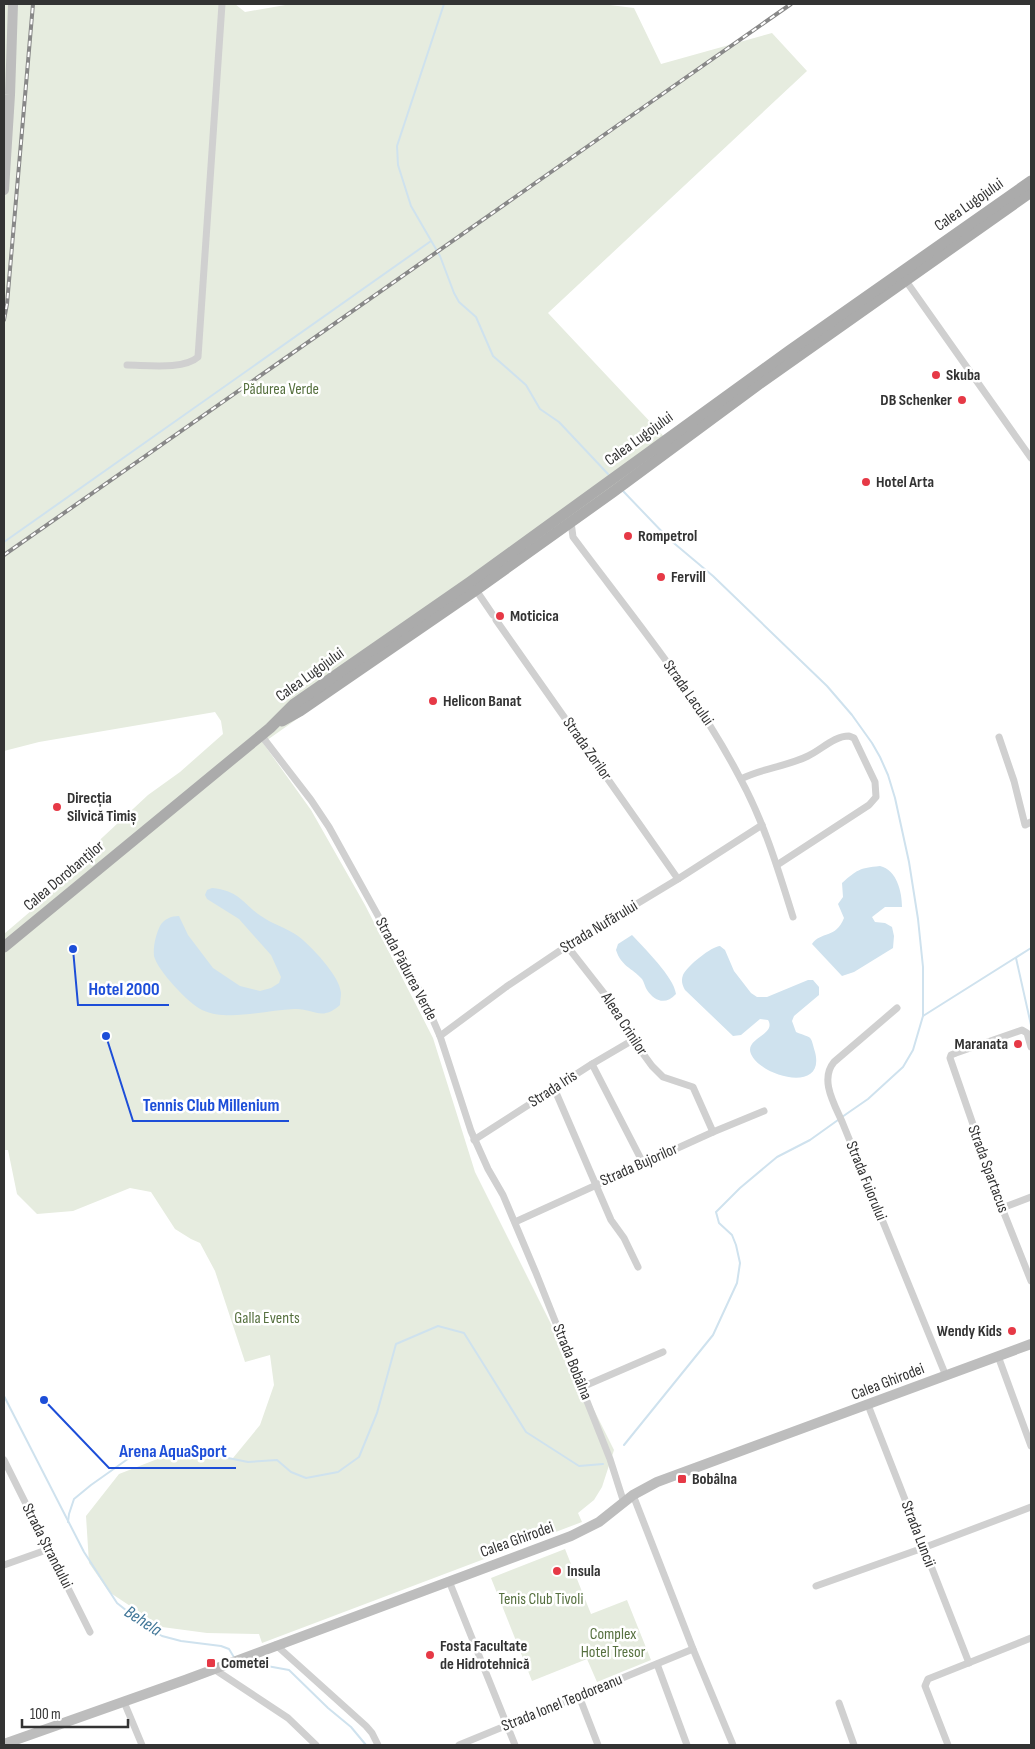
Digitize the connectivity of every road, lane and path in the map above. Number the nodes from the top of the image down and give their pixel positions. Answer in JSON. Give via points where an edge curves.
{"nodes":[{"id":1,"x":13,"y":4,"type":"edge"},
{"id":2,"x":222,"y":4,"type":"edge"},
{"id":3,"x":1031,"y":181,"type":"edge"},
{"id":4,"x":4,"y":190,"type":"edge"},
{"id":5,"x":1031,"y":192,"type":"edge"},
{"id":6,"x":906,"y":281,"type":"junction"},
{"id":7,"x":127,"y":365,"type":"dead end"},
{"id":8,"x":1031,"y":458,"type":"edge"},
{"id":9,"x":571,"y":522,"type":"junction"},
{"id":10,"x":557,"y":532,"type":"junction"},
{"id":11,"x":573,"y":537,"type":"junction"},
{"id":12,"x":476,"y":590,"type":"junction"},
{"id":13,"x":266,"y":732,"type":"junction"},
{"id":14,"x":999,"y":738,"type":"dead end"},
{"id":15,"x":741,"y":779,"type":"junction"},
{"id":16,"x":1028,"y":824,"type":"edge"},
{"id":17,"x":762,"y":825,"type":"junction"},
{"id":18,"x":777,"y":865,"type":"junction"},
{"id":19,"x":678,"y":879,"type":"junction"},
{"id":20,"x":793,"y":917,"type":"dead end"},
{"id":21,"x":568,"y":946,"type":"junction"},
{"id":22,"x":4,"y":947,"type":"edge"},
{"id":23,"x":897,"y":1008,"type":"dead end"},
{"id":24,"x":440,"y":1036,"type":"junction"},
{"id":25,"x":634,"y":1040,"type":"junction"},
{"id":26,"x":1031,"y":1047,"type":"edge"},
{"id":27,"x":592,"y":1064,"type":"junction"},
{"id":28,"x":554,"y":1088,"type":"junction"},
{"id":29,"x":764,"y":1111,"type":"dead end"},
{"id":30,"x":713,"y":1132,"type":"junction"},
{"id":31,"x":474,"y":1140,"type":"junction"},
{"id":32,"x":643,"y":1163,"type":"junction"},
{"id":33,"x":595,"y":1184,"type":"junction"},
{"id":34,"x":1031,"y":1197,"type":"edge"},
{"id":35,"x":1002,"y":1208,"type":"junction"},
{"id":36,"x":515,"y":1222,"type":"junction"},
{"id":37,"x":638,"y":1267,"type":"dead end"},
{"id":38,"x":1031,"y":1281,"type":"edge"},
{"id":39,"x":1031,"y":1344,"type":"edge"},
{"id":40,"x":663,"y":1352,"type":"dead end"},
{"id":41,"x":998,"y":1356,"type":"junction"},
{"id":42,"x":946,"y":1376,"type":"junction"},
{"id":43,"x":582,"y":1387,"type":"junction"},
{"id":44,"x":868,"y":1405,"type":"junction"},
{"id":45,"x":1031,"y":1446,"type":"edge"},
{"id":46,"x":4,"y":1460,"type":"edge"},
{"id":47,"x":633,"y":1495,"type":"junction"},
{"id":48,"x":624,"y":1503,"type":"junction"},
{"id":49,"x":1031,"y":1507,"type":"edge"},
{"id":50,"x":923,"y":1548,"type":"junction"},
{"id":51,"x":49,"y":1549,"type":"junction"},
{"id":52,"x":4,"y":1565,"type":"edge"},
{"id":53,"x":449,"y":1581,"type":"junction"},
{"id":54,"x":816,"y":1586,"type":"dead end"},
{"id":55,"x":90,"y":1632,"type":"dead end"},
{"id":56,"x":1031,"y":1638,"type":"edge"},
{"id":57,"x":276,"y":1645,"type":"junction"},
{"id":58,"x":693,"y":1649,"type":"junction"},
{"id":59,"x":969,"y":1663,"type":"junction"},
{"id":60,"x":657,"y":1664,"type":"junction"},
{"id":61,"x":214,"y":1669,"type":"junction"},
{"id":62,"x":579,"y":1696,"type":"junction"},
{"id":63,"x":124,"y":1702,"type":"junction"},
{"id":64,"x":839,"y":1704,"type":"dead end"},
{"id":65,"x":507,"y":1725,"type":"junction"},
{"id":66,"x":4,"y":1744,"type":"edge"},
{"id":67,"x":142,"y":1745,"type":"edge"},
{"id":68,"x":316,"y":1745,"type":"edge"},
{"id":69,"x":378,"y":1745,"type":"edge"},
{"id":70,"x":459,"y":1745,"type":"edge"},
{"id":71,"x":515,"y":1745,"type":"edge"},
{"id":72,"x":598,"y":1745,"type":"edge"},
{"id":73,"x":687,"y":1745,"type":"edge"},
{"id":74,"x":733,"y":1745,"type":"edge"},
{"id":75,"x":854,"y":1745,"type":"edge"},
{"id":76,"x":948,"y":1745,"type":"edge"}],
"edges":[{"from":1,"to":4,"type":"street"},
{"from":2,"to":7,"type":"street","via":[[198,357],[183,365]]},
{"from":3,"to":13,"type":"main road","name":"Calea Lugojului","via":[[294,704]]},
{"from":5,"to":6,"type":"main road","name":"Calea Lugojului"},
{"from":6,"to":8,"type":"street"},
{"from":6,"to":9,"type":"main road","name":"Calea Lugojului"},
{"from":9,"to":10,"type":"main road","name":"Calea Lugojului"},
{"from":9,"to":11,"type":"street","name":"Strada Lacului"},
{"from":10,"to":11,"type":"street"},
{"from":10,"to":12,"type":"main road","name":"Calea Lugojului"},
{"from":11,"to":15,"type":"street","name":"Strada Lacului","via":[[690,694]]},
{"from":12,"to":13,"type":"main road","name":"Calea Lugojului"},
{"from":12,"to":19,"type":"street","name":"Strada Zorilor"},
{"from":13,"to":22,"type":"main road","name":"Calea Dorobanților"},
{"from":13,"to":24,"type":"street","name":"Strada Pădurea Verde","via":[[337,840],[408,968]]},
{"from":14,"to":16,"type":"street"},
{"from":15,"to":17,"type":"street","name":"Strada Lacului"},
{"from":15,"to":18,"type":"street","via":[[795,762],[839,738],[849,736],[854,738],[875,782],[876,797],[869,805]]},
{"from":17,"to":18,"type":"street","name":"Strada Lacului"},
{"from":17,"to":19,"type":"street","name":"Strada Nufărului"},
{"from":18,"to":20,"type":"street","name":"Strada Lacului"},
{"from":19,"to":21,"type":"street","name":"Strada Nufărului"},
{"from":21,"to":24,"type":"street","name":"Strada Nufărului"},
{"from":21,"to":25,"type":"street","name":"Aleea Crinilor"},
{"from":23,"to":42,"type":"street","name":"Strada Fuiorului","via":[[831,1066],[827,1082]]},
{"from":24,"to":31,"type":"street","name":"Strada Pădurea Verde"},
{"from":25,"to":27,"type":"street","name":"Strada Iris"},
{"from":25,"to":30,"type":"street","name":"Aleea Crinilor","via":[[659,1073],[693,1087]]},
{"from":26,"to":35,"type":"street","name":"Strada Spartacus","via":[[1025,1031],[1019,1031],[951,1056],[950,1062]]},
{"from":27,"to":28,"type":"street","name":"Strada Iris"},
{"from":27,"to":32,"type":"street"},
{"from":28,"to":31,"type":"street","name":"Strada Iris"},
{"from":28,"to":33,"type":"street"},
{"from":29,"to":30,"type":"street","name":"Strada Bujorilor"},
{"from":30,"to":32,"type":"street","name":"Strada Bujorilor"},
{"from":31,"to":36,"type":"street","name":"Strada Pădurea Verde"},
{"from":32,"to":33,"type":"street","name":"Strada Bujorilor"},
{"from":33,"to":36,"type":"street","name":"Strada Bujorilor"},
{"from":33,"to":37,"type":"street"},
{"from":34,"to":35,"type":"street"},
{"from":35,"to":38,"type":"street","name":"Strada Spartacus"},
{"from":36,"to":43,"type":"street","name":"Strada Bobâlna"},
{"from":39,"to":41,"type":"street","name":"Calea Ghirodei"},
{"from":40,"to":43,"type":"street"},
{"from":41,"to":42,"type":"street","name":"Calea Ghirodei"},
{"from":41,"to":45,"type":"street"},
{"from":42,"to":44,"type":"street","name":"Calea Ghirodei"},
{"from":43,"to":48,"type":"street","name":"Strada Bobâlna"},
{"from":44,"to":47,"type":"street","name":"Calea Ghirodei","via":[[657,1482]]},
{"from":44,"to":50,"type":"street","name":"Strada Luncii"},
{"from":46,"to":51,"type":"street","name":"Strada Ștrandului"},
{"from":47,"to":48,"type":"street","name":"Calea Ghirodei"},
{"from":47,"to":58,"type":"street"},
{"from":48,"to":53,"type":"street","name":"Calea Ghirodei","via":[[599,1522],[571,1536]]},
{"from":49,"to":50,"type":"street"},
{"from":50,"to":54,"type":"street"},
{"from":50,"to":59,"type":"street","name":"Strada Luncii"},
{"from":51,"to":52,"type":"street"},
{"from":51,"to":55,"type":"street","name":"Strada Ștrandului"},
{"from":53,"to":57,"type":"street","name":"Calea Ghirodei"},
{"from":53,"to":65,"type":"street"},
{"from":56,"to":59,"type":"street"},
{"from":57,"to":61,"type":"street","name":"Calea Ghirodei"},
{"from":57,"to":69,"type":"street","via":[[366,1726]]},
{"from":58,"to":60,"type":"street","name":"Strada Ionel Teodoreanu"},
{"from":58,"to":74,"type":"street"},
{"from":59,"to":76,"type":"street","via":[[925,1683]]},
{"from":60,"to":62,"type":"street","name":"Strada Ionel Teodoreanu"},
{"from":60,"to":73,"type":"street"},
{"from":61,"to":63,"type":"street","name":"Calea Ghirodei"},
{"from":61,"to":68,"type":"street","via":[[288,1718]]},
{"from":62,"to":65,"type":"street","name":"Strada Ionel Teodoreanu"},
{"from":62,"to":72,"type":"street"},
{"from":63,"to":66,"type":"street","name":"Calea Ghirodei"},
{"from":63,"to":67,"type":"street"},
{"from":64,"to":75,"type":"street"},
{"from":65,"to":70,"type":"street","name":"Strada Ionel Teodoreanu"},
{"from":65,"to":71,"type":"street"}]}
